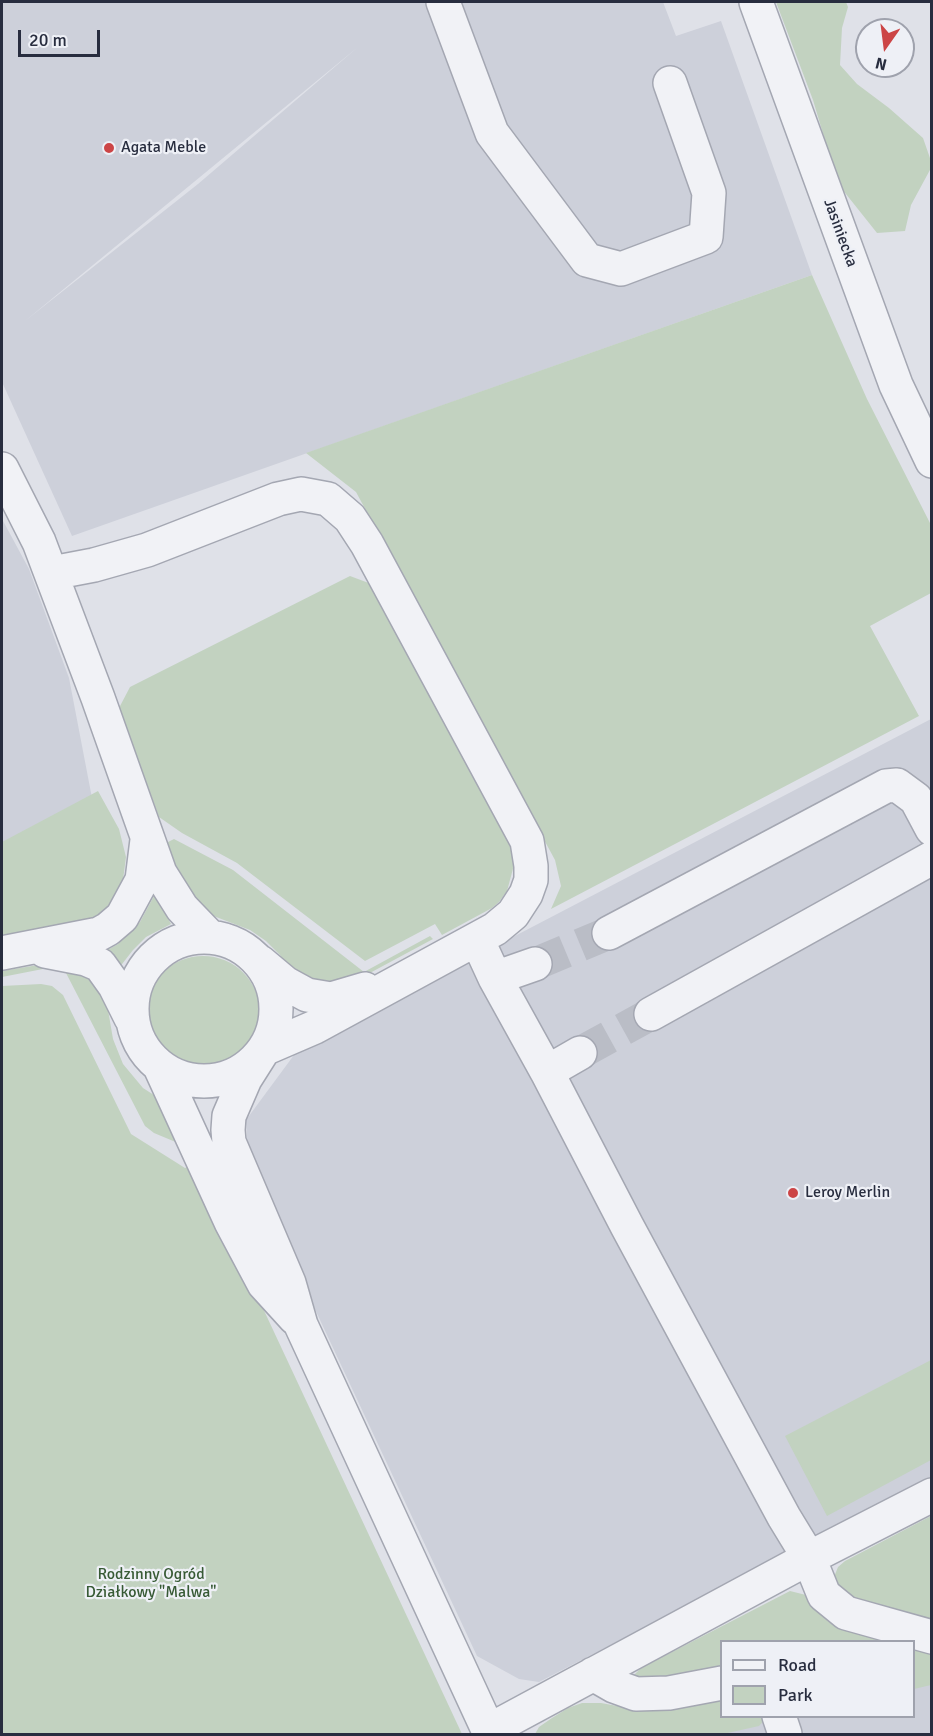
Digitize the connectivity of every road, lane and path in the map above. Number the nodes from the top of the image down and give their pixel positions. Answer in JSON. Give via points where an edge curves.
{"nodes":[{"id":1,"x":443,"y":2,"type":"edge"},
{"id":2,"x":756,"y":2,"type":"edge"},
{"id":3,"x":670,"y":83,"type":"dead end"},
{"id":4,"x":920,"y":414,"type":"edge"},
{"id":5,"x":932,"y":461,"type":"edge"},
{"id":6,"x":2,"y":470,"type":"edge"},
{"id":7,"x":52,"y":573,"type":"junction"},
{"id":8,"x":932,"y":829,"type":"edge"},
{"id":9,"x":147,"y":839,"type":"junction"},
{"id":10,"x":932,"y":858,"type":"edge"},
{"id":11,"x":609,"y":933,"type":"tunnel mouth"},
{"id":12,"x":209,"y":936,"type":"junction"},
{"id":13,"x":477,"y":939,"type":"junction"},
{"id":14,"x":2,"y":953,"type":"edge"},
{"id":15,"x":260,"y":962,"type":"junction"},
{"id":16,"x":535,"y":964,"type":"tunnel mouth"},
{"id":17,"x":495,"y":978,"type":"junction"},
{"id":18,"x":398,"y":980,"type":"junction"},
{"id":19,"x":651,"y":1014,"type":"tunnel mouth"},
{"id":20,"x":131,"y":1018,"type":"junction"},
{"id":21,"x":264,"y":1049,"type":"junction"},
{"id":22,"x":580,"y":1053,"type":"tunnel mouth"},
{"id":23,"x":160,"y":1067,"type":"junction"},
{"id":24,"x":547,"y":1072,"type":"junction"},
{"id":25,"x":301,"y":1325,"type":"junction"},
{"id":26,"x":932,"y":1495,"type":"edge"},
{"id":27,"x":808,"y":1558,"type":"junction"},
{"id":28,"x":932,"y":1637,"type":"edge"},
{"id":29,"x":593,"y":1674,"type":"junction"},
{"id":30,"x":720,"y":1683,"type":"edge"},
{"id":31,"x":489,"y":1733,"type":"edge"}],
"edges":[{"from":1,"to":3,"type":"street","via":[[492,133],[587,260],[621,269],[706,237],[708,193]]},
{"from":2,"to":4,"type":"street","name":"Jasiniecka","via":[[877,334]]},
{"from":4,"to":5,"type":"street","name":"Jasiniecka"},
{"from":6,"to":7,"type":"street"},
{"from":7,"to":9,"type":"street"},
{"from":7,"to":13,"type":"street","via":[[147,550],[278,499],[302,494],[328,499],[350,518],[367,544],[527,841],[531,880],[525,894],[513,914]]},
{"from":8,"to":11,"type":"street","via":[[916,799],[897,785],[886,786]]},
{"from":9,"to":12,"type":"street","via":[[159,873],[182,908]]},
{"from":9,"to":14,"type":"street","via":[[142,880],[122,917],[108,929]]},
{"from":10,"to":19,"type":"street"},
{"from":12,"to":15,"type":"street","via":[[246,949]]},
{"from":12,"to":20,"type":"street","via":[[187,938],[150,959],[138,977]]},
{"from":13,"to":17,"type":"street"},
{"from":13,"to":18,"type":"street"},
{"from":14,"to":20,"type":"street","via":[[53,951],[100,965]]},
{"from":15,"to":18,"type":"street","via":[[307,995],[331,999]]},
{"from":15,"to":21,"type":"street","via":[[272,982],[277,1005],[274,1028]]},
{"from":16,"to":17,"type":"street"},
{"from":17,"to":24,"type":"street"},
{"from":18,"to":21,"type":"street","via":[[315,1027]]},
{"from":20,"to":23,"type":"street","via":[[146,1054]]},
{"from":21,"to":23,"type":"street","via":[[248,1067],[228,1078],[204,1082],[181,1078]]},
{"from":21,"to":25,"type":"street","via":[[229,1116],[229,1142],[289,1283]]},
{"from":22,"to":24,"type":"street"},
{"from":23,"to":25,"type":"street","via":[[264,1284]]},
{"from":24,"to":27,"type":"street"},
{"from":25,"to":31,"type":"street"},
{"from":26,"to":27,"type":"street"},
{"from":27,"to":28,"type":"street","via":[[824,1595],[846,1612]]},
{"from":27,"to":29,"type":"street"},
{"from":29,"to":30,"type":"street","via":[[636,1694],[669,1693]]},
{"from":29,"to":31,"type":"street"}]}
